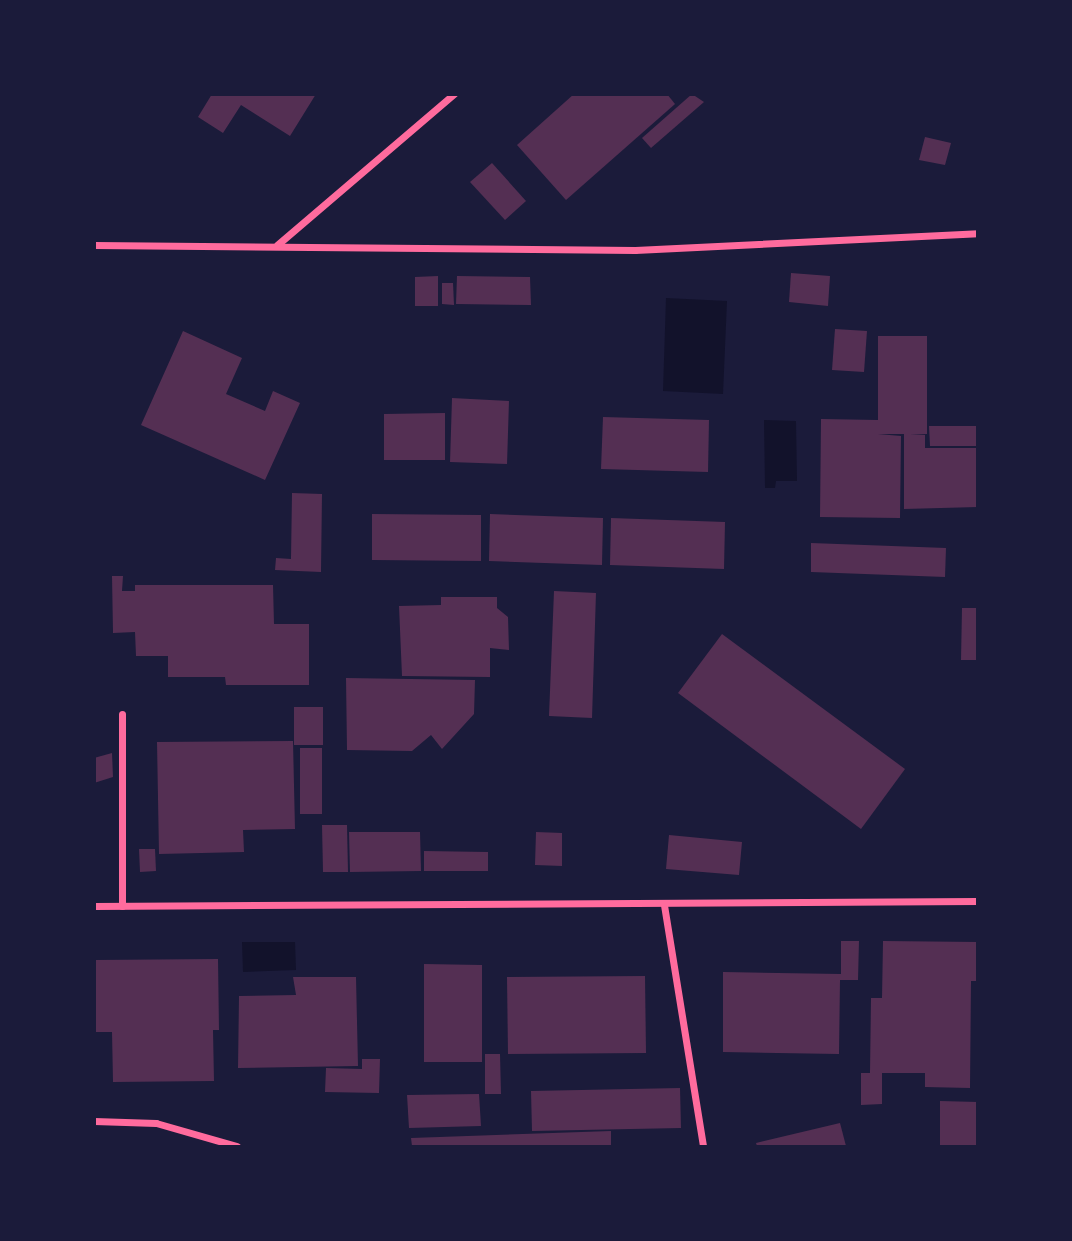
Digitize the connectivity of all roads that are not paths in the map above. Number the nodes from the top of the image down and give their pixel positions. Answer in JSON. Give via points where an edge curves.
{"nodes":[{"id":1,"x":454,"y":94,"type":"edge"},
{"id":2,"x":978,"y":233,"type":"edge"},
{"id":3,"x":94,"y":245,"type":"edge"},
{"id":4,"x":277,"y":245,"type":"junction"},
{"id":5,"x":122,"y":714,"type":"dead end"},
{"id":6,"x":978,"y":901,"type":"edge"},
{"id":7,"x":664,"y":905,"type":"junction"},
{"id":8,"x":94,"y":906,"type":"edge"},
{"id":9,"x":122,"y":906,"type":"junction"},
{"id":10,"x":94,"y":1121,"type":"edge"},
{"id":11,"x":237,"y":1146,"type":"edge"},
{"id":12,"x":703,"y":1146,"type":"edge"}],
"edges":[{"from":1,"to":4,"type":"street"},
{"from":2,"to":4,"type":"street","via":[[635,250]]},
{"from":3,"to":4,"type":"street"},
{"from":5,"to":9,"type":"street"},
{"from":6,"to":7,"type":"street"},
{"from":7,"to":9,"type":"street"},
{"from":7,"to":12,"type":"street"},
{"from":8,"to":9,"type":"street"},
{"from":10,"to":11,"type":"street","via":[[156,1123]]}]}
